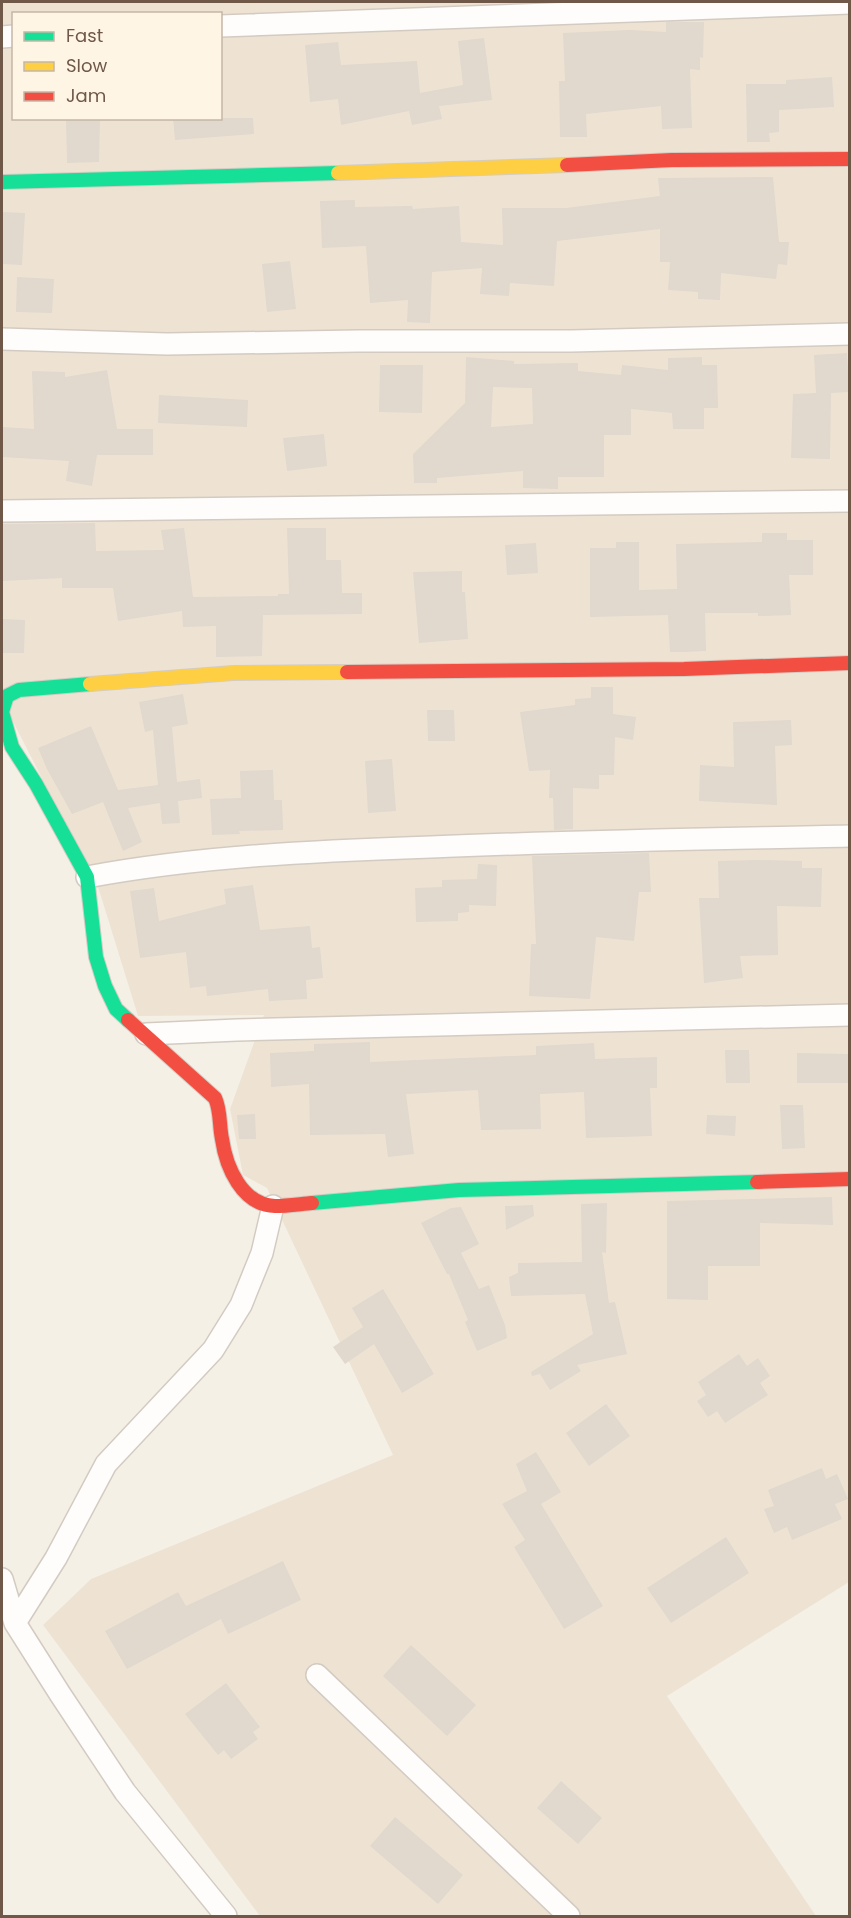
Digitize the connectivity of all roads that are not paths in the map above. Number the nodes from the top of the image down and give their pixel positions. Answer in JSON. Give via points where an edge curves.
{"nodes":[{"id":1,"x":849,"y":3,"type":"edge"},
{"id":2,"x":222,"y":26,"type":"edge"},
{"id":3,"x":849,"y":159,"type":"edge"},
{"id":4,"x":2,"y":182,"type":"edge"},
{"id":5,"x":849,"y":333,"type":"edge"},
{"id":6,"x":2,"y":339,"type":"edge"},
{"id":7,"x":849,"y":501,"type":"edge"},
{"id":8,"x":2,"y":511,"type":"edge"},
{"id":9,"x":849,"y":663,"type":"edge"},
{"id":10,"x":849,"y":836,"type":"edge"},
{"id":11,"x":87,"y":877,"type":"junction"},
{"id":12,"x":849,"y":1016,"type":"edge"},
{"id":13,"x":146,"y":1034,"type":"junction"},
{"id":14,"x":849,"y":1179,"type":"edge"},
{"id":15,"x":273,"y":1206,"type":"junction"},
{"id":16,"x":2,"y":1579,"type":"edge"},
{"id":17,"x":15,"y":1623,"type":"junction"},
{"id":18,"x":317,"y":1675,"type":"dead end"},
{"id":19,"x":226,"y":1917,"type":"edge"},
{"id":20,"x":569,"y":1917,"type":"edge"}],
"edges":[{"from":1,"to":2,"type":"street"},
{"from":3,"to":4,"type":"street","via":[[672,160]]},
{"from":5,"to":6,"type":"street","via":[[572,341],[167,344]]},
{"from":7,"to":8,"type":"street"},
{"from":9,"to":11,"type":"street","via":[[684,669],[233,673],[19,690],[7,696],[2,712],[8,737]]},
{"from":10,"to":11,"type":"street","via":[[317,851],[140,867]]},
{"from":11,"to":13,"type":"street","via":[[96,957],[105,986],[116,1009]]},
{"from":12,"to":13,"type":"street"},
{"from":13,"to":15,"type":"street","via":[[215,1098],[221,1108],[226,1161],[245,1192],[257,1202]]},
{"from":14,"to":15,"type":"street","via":[[459,1190]]},
{"from":15,"to":17,"type":"street","via":[[262,1253],[230,1323],[213,1350],[106,1464],[56,1558]]},
{"from":16,"to":17,"type":"street"},
{"from":17,"to":19,"type":"street","via":[[125,1792]]},
{"from":18,"to":20,"type":"street"}]}
